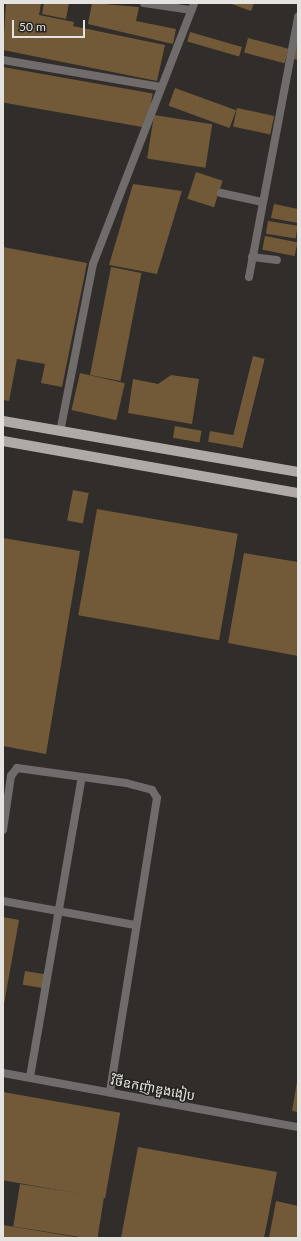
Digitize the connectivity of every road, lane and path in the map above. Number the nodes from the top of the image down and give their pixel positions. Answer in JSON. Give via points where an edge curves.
{"nodes":[{"id":1,"x":144,"y":3,"type":"edge"},
{"id":2,"x":193,"y":6,"type":"edge"},
{"id":3,"x":298,"y":17,"type":"edge"},
{"id":4,"x":3,"y":60,"type":"edge"},
{"id":5,"x":161,"y":87,"type":"junction"},
{"id":6,"x":221,"y":193,"type":"dead end"},
{"id":7,"x":262,"y":202,"type":"junction"},
{"id":8,"x":252,"y":257,"type":"junction"},
{"id":9,"x":277,"y":260,"type":"dead end"},
{"id":10,"x":248,"y":277,"type":"dead end"},
{"id":11,"x":3,"y":421,"type":"edge"},
{"id":12,"x":60,"y":432,"type":"junction"},
{"id":13,"x":3,"y":440,"type":"edge"},
{"id":14,"x":298,"y":472,"type":"edge"},
{"id":15,"x":298,"y":493,"type":"edge"},
{"id":16,"x":82,"y":777,"type":"junction"},
{"id":17,"x":3,"y":830,"type":"edge"},
{"id":18,"x":3,"y":901,"type":"edge"},
{"id":19,"x":59,"y":912,"type":"junction"},
{"id":20,"x":135,"y":925,"type":"junction"},
{"id":21,"x":3,"y":1073,"type":"edge"},
{"id":22,"x":30,"y":1077,"type":"junction"},
{"id":23,"x":110,"y":1092,"type":"junction"},
{"id":24,"x":298,"y":1127,"type":"edge"}],
"edges":[{"from":1,"to":2,"type":"street"},
{"from":2,"to":5,"type":"street"},
{"from":3,"to":7,"type":"street"},
{"from":4,"to":5,"type":"street"},
{"from":5,"to":12,"type":"street","via":[[94,264]]},
{"from":6,"to":7,"type":"street"},
{"from":7,"to":8,"type":"street"},
{"from":8,"to":9,"type":"street"},
{"from":8,"to":10,"type":"street"},
{"from":11,"to":12,"type":"main road"},
{"from":12,"to":14,"type":"main road"},
{"from":13,"to":15,"type":"main road"},
{"from":16,"to":17,"type":"street","via":[[17,768],[12,771]]},
{"from":16,"to":19,"type":"street"},
{"from":16,"to":20,"type":"street","via":[[126,783],[152,790],[157,798]]},
{"from":18,"to":19,"type":"street"},
{"from":19,"to":20,"type":"street"},
{"from":19,"to":22,"type":"street"},
{"from":20,"to":23,"type":"street"},
{"from":21,"to":22,"type":"street","name":"វិថីឧកញ៉ាឌួងងៀប"},
{"from":22,"to":23,"type":"street","name":"វិថីឧកញ៉ាឌួងងៀប"},
{"from":23,"to":24,"type":"street","name":"វិថីឧកញ៉ាឌួងងៀប"}]}
